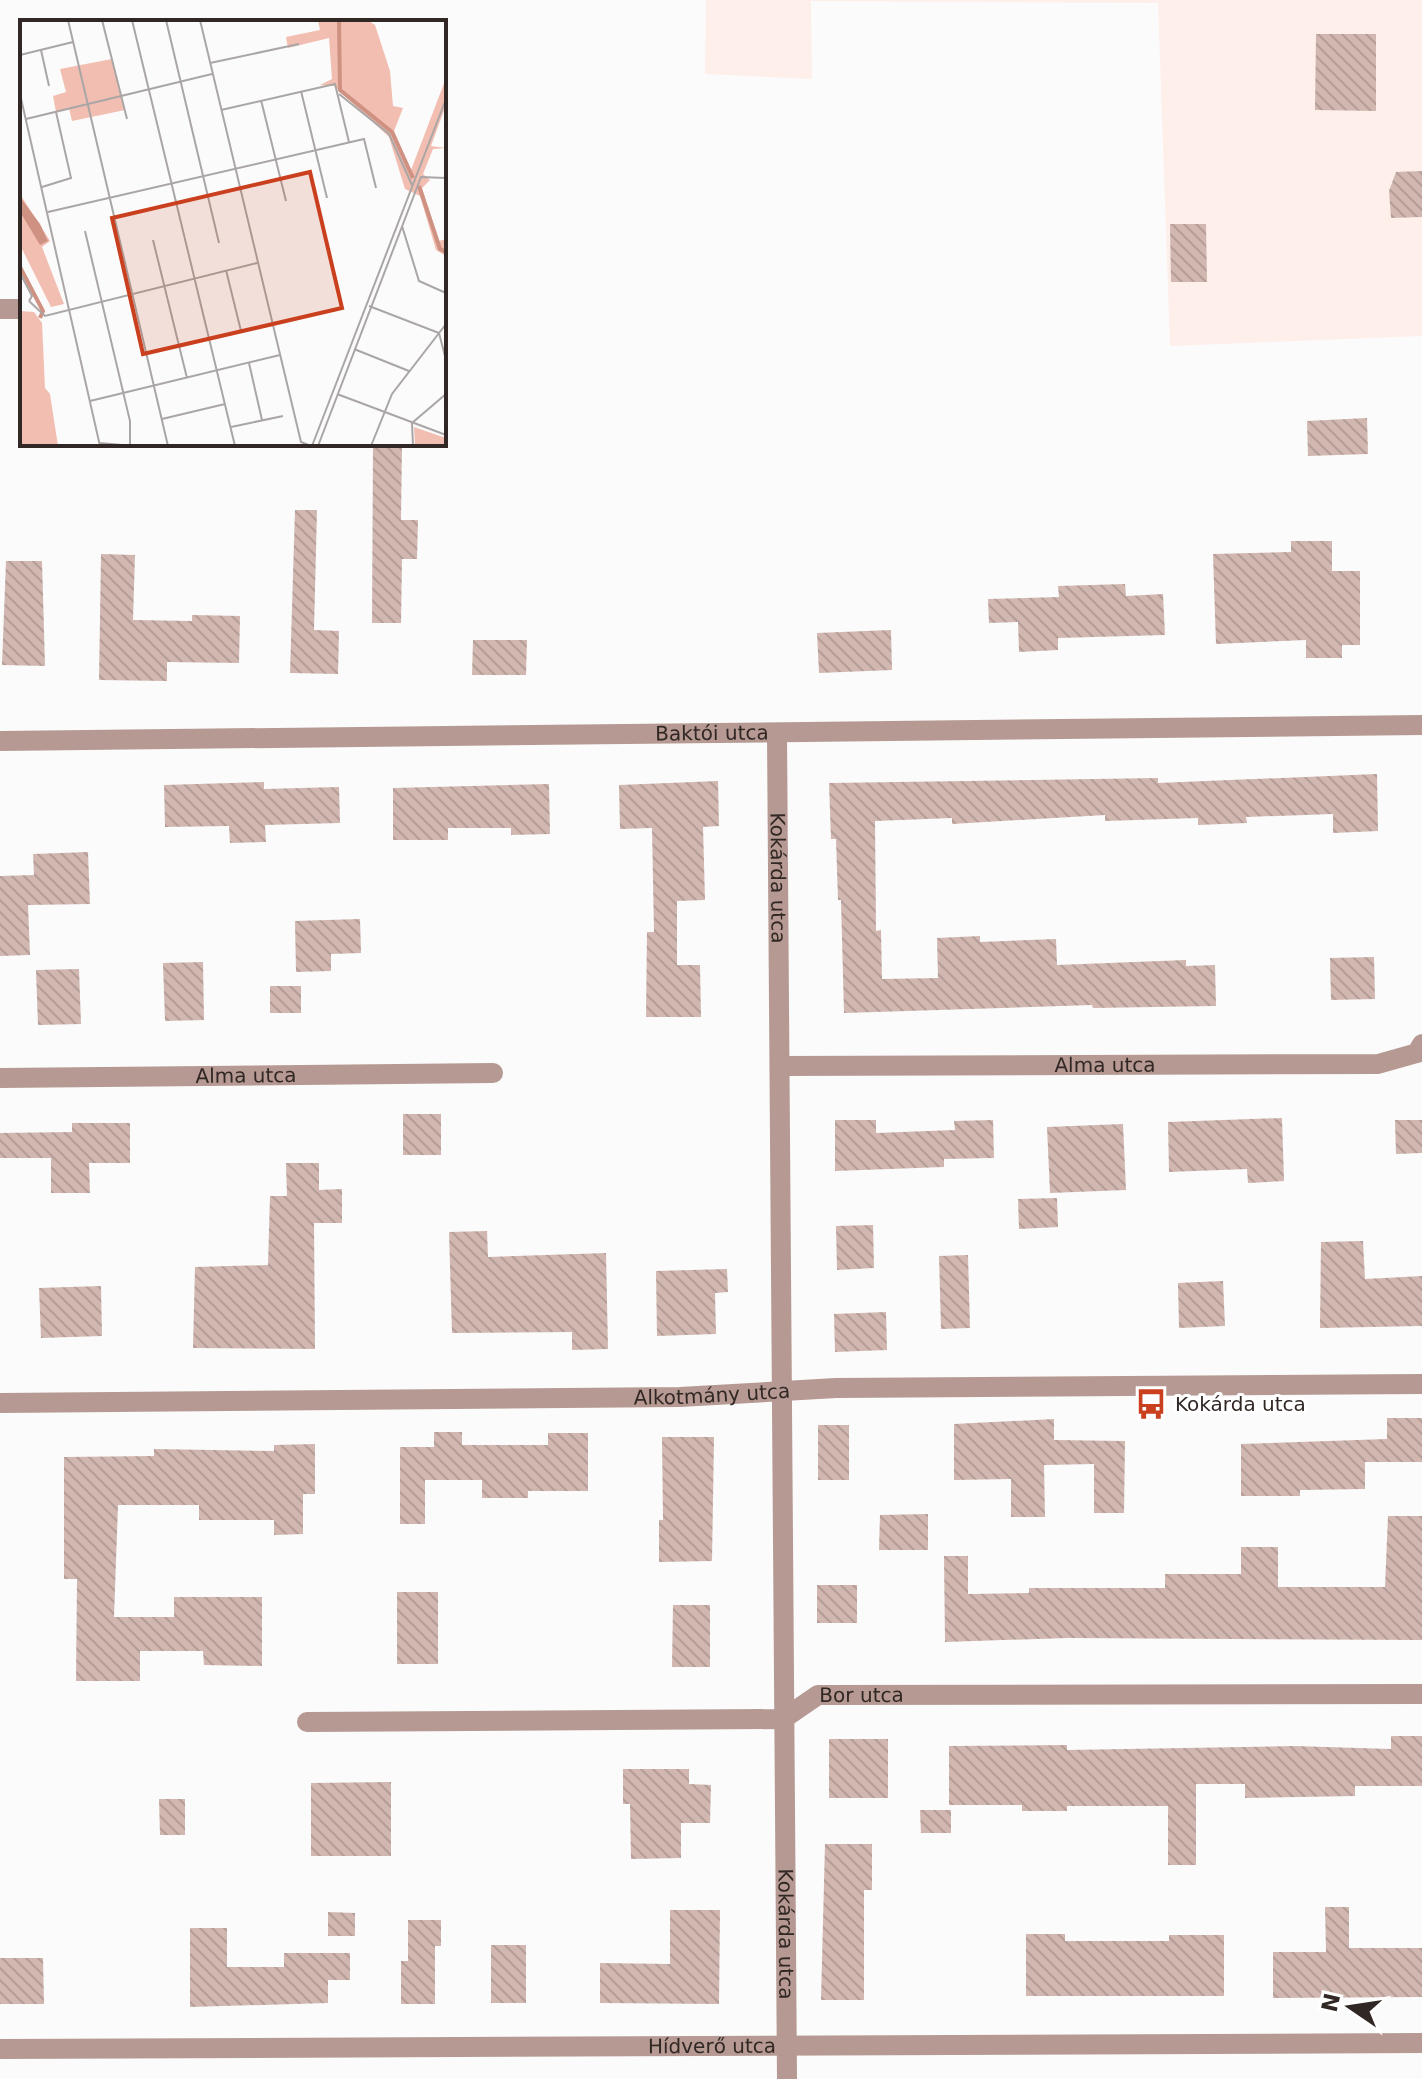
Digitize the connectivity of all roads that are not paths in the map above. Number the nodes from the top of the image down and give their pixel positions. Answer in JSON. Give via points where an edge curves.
{"nodes":[{"id":1,"x":1422,"y":725,"type":"edge"},
{"id":2,"x":777,"y":734,"type":"junction"},
{"id":3,"x":0,"y":741,"type":"edge"},
{"id":4,"x":1422,"y":1044,"type":"edge"},
{"id":5,"x":781,"y":1066,"type":"junction"},
{"id":6,"x":493,"y":1073,"type":"dead end"},
{"id":7,"x":0,"y":1078,"type":"edge"},
{"id":8,"x":1422,"y":1384,"type":"edge"},
{"id":9,"x":780,"y":1391,"type":"junction"},
{"id":10,"x":0,"y":1403,"type":"edge"},
{"id":11,"x":1422,"y":1694,"type":"edge"},
{"id":12,"x":783,"y":1719,"type":"junction"},
{"id":13,"x":307,"y":1722,"type":"dead end"},
{"id":14,"x":1422,"y":2043,"type":"edge"},
{"id":15,"x":786,"y":2047,"type":"junction"},
{"id":16,"x":0,"y":2049,"type":"edge"},
{"id":17,"x":787,"y":2079,"type":"edge"}],
"edges":[{"from":1,"to":2,"type":"street","name":"Baktói utca"},
{"from":2,"to":3,"type":"street","name":"Baktói utca"},
{"from":2,"to":5,"type":"street","name":"Kokárda utca"},
{"from":4,"to":5,"type":"street","name":"Alma utca","via":[[1417,1053],[1378,1064]]},
{"from":5,"to":9,"type":"street","name":"Kokárda utca"},
{"from":6,"to":7,"type":"street","name":"Alma utca"},
{"from":8,"to":9,"type":"street","name":"Alkotmány utca"},
{"from":9,"to":10,"type":"street","name":"Alkotmány utca","via":[[680,1397]]},
{"from":9,"to":12,"type":"street","name":"Kokárda utca"},
{"from":11,"to":12,"type":"street","name":"Bor utca","via":[[818,1695]]},
{"from":12,"to":13,"type":"street"},
{"from":12,"to":15,"type":"street","name":"Kokárda utca"},
{"from":14,"to":15,"type":"street","name":"Hídverő utca"},
{"from":15,"to":16,"type":"street","name":"Hídverő utca"},
{"from":15,"to":17,"type":"street","name":"Kokárda utca"}]}
